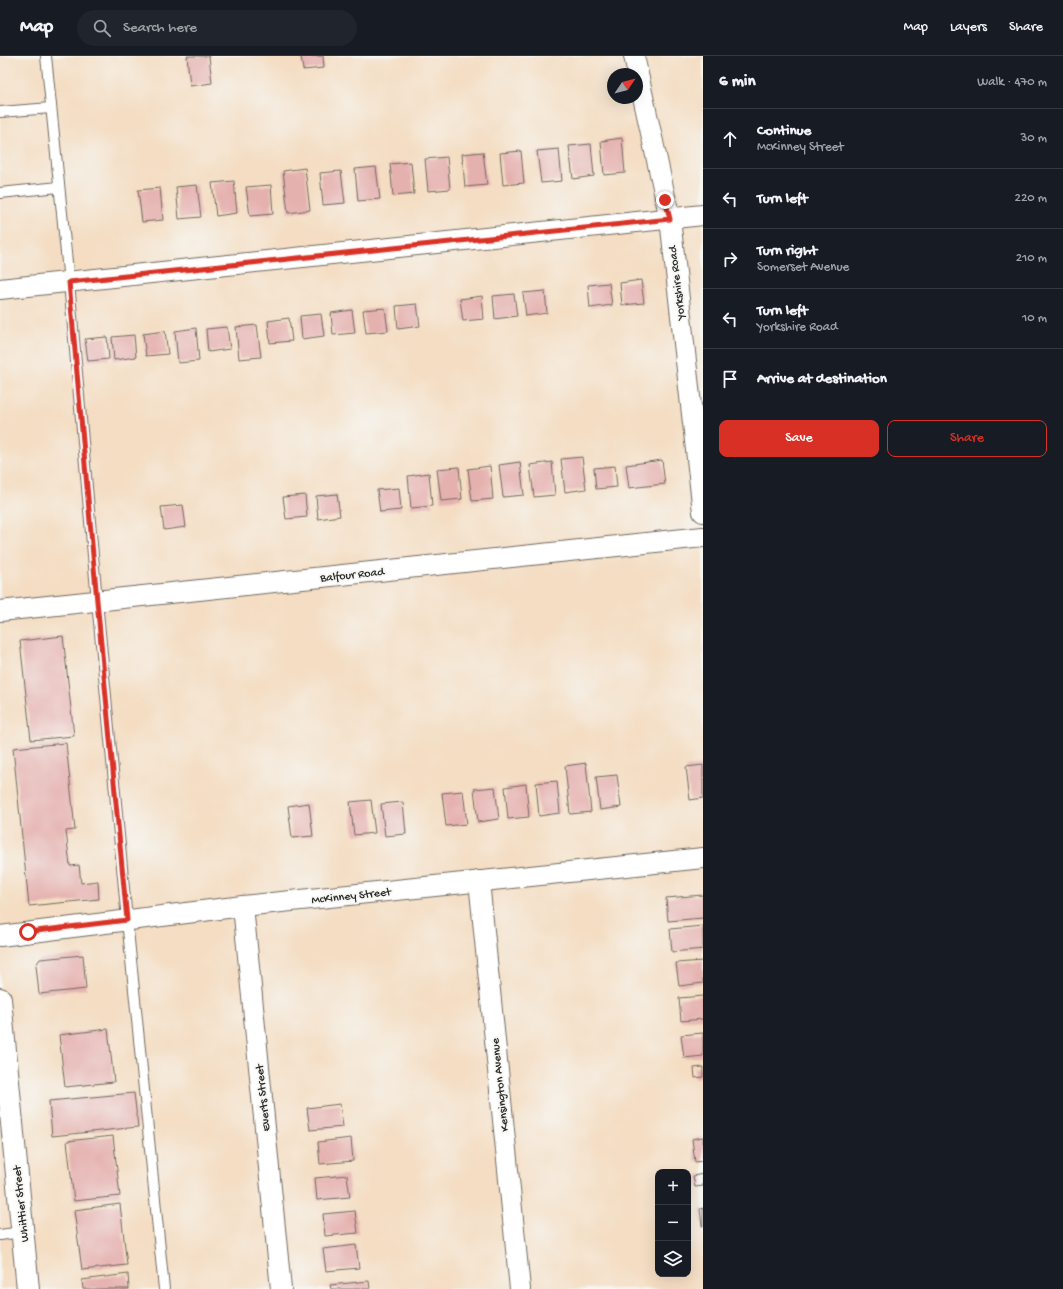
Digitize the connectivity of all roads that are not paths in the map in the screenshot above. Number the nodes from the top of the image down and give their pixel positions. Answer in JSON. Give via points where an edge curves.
{"nodes":[{"id":1,"x":46,"y":56,"type":"edge"},
{"id":2,"x":634,"y":56,"type":"edge"},
{"id":3,"x":51,"y":108,"type":"junction"},
{"id":4,"x":0,"y":112,"type":"edge"},
{"id":5,"x":59,"y":187,"type":"junction"},
{"id":6,"x":0,"y":193,"type":"edge"},
{"id":7,"x":703,"y":215,"type":"edge"},
{"id":8,"x":670,"y":219,"type":"junction"},
{"id":9,"x":69,"y":282,"type":"junction"},
{"id":10,"x":0,"y":290,"type":"edge"},
{"id":11,"x":703,"y":512,"type":"edge"},
{"id":12,"x":703,"y":537,"type":"edge"},
{"id":13,"x":97,"y":601,"type":"junction"},
{"id":14,"x":0,"y":611,"type":"edge"},
{"id":15,"x":703,"y":858,"type":"edge"},
{"id":16,"x":479,"y":881,"type":"junction"},
{"id":17,"x":243,"y":906,"type":"junction"},
{"id":18,"x":127,"y":920,"type":"junction"},
{"id":19,"x":0,"y":936,"type":"edge"},
{"id":20,"x":0,"y":999,"type":"edge"},
{"id":21,"x":22,"y":1232,"type":"junction"},
{"id":22,"x":0,"y":1235,"type":"edge"},
{"id":23,"x":28,"y":1289,"type":"edge"},
{"id":24,"x":164,"y":1289,"type":"edge"},
{"id":25,"x":281,"y":1289,"type":"edge"},
{"id":26,"x":520,"y":1289,"type":"edge"}],
"edges":[{"from":1,"to":3,"type":"lane"},
{"from":2,"to":8,"type":"street","name":"Yorkshire Road"},
{"from":3,"to":4,"type":"lane"},
{"from":3,"to":5,"type":"lane"},
{"from":5,"to":6,"type":"lane"},
{"from":5,"to":9,"type":"lane"},
{"from":7,"to":8,"type":"street"},
{"from":8,"to":9,"type":"street"},
{"from":8,"to":11,"type":"street","name":"Yorkshire Road"},
{"from":9,"to":10,"type":"street"},
{"from":9,"to":13,"type":"lane"},
{"from":12,"to":13,"type":"street","name":"Balfour Road"},
{"from":13,"to":14,"type":"street","name":"Balfour Road"},
{"from":13,"to":18,"type":"lane"},
{"from":15,"to":16,"type":"street","name":"McKinney Street"},
{"from":16,"to":17,"type":"street","name":"McKinney Street"},
{"from":16,"to":26,"type":"street","name":"Kensington Avenue"},
{"from":17,"to":18,"type":"street","name":"McKinney Street"},
{"from":17,"to":25,"type":"street","name":"Everts Street"},
{"from":18,"to":19,"type":"street","name":"McKinney Street"},
{"from":18,"to":24,"type":"lane"},
{"from":20,"to":21,"type":"street","name":"Whittier Street"},
{"from":21,"to":22,"type":"lane"},
{"from":21,"to":23,"type":"street","name":"Whittier Street"}]}
